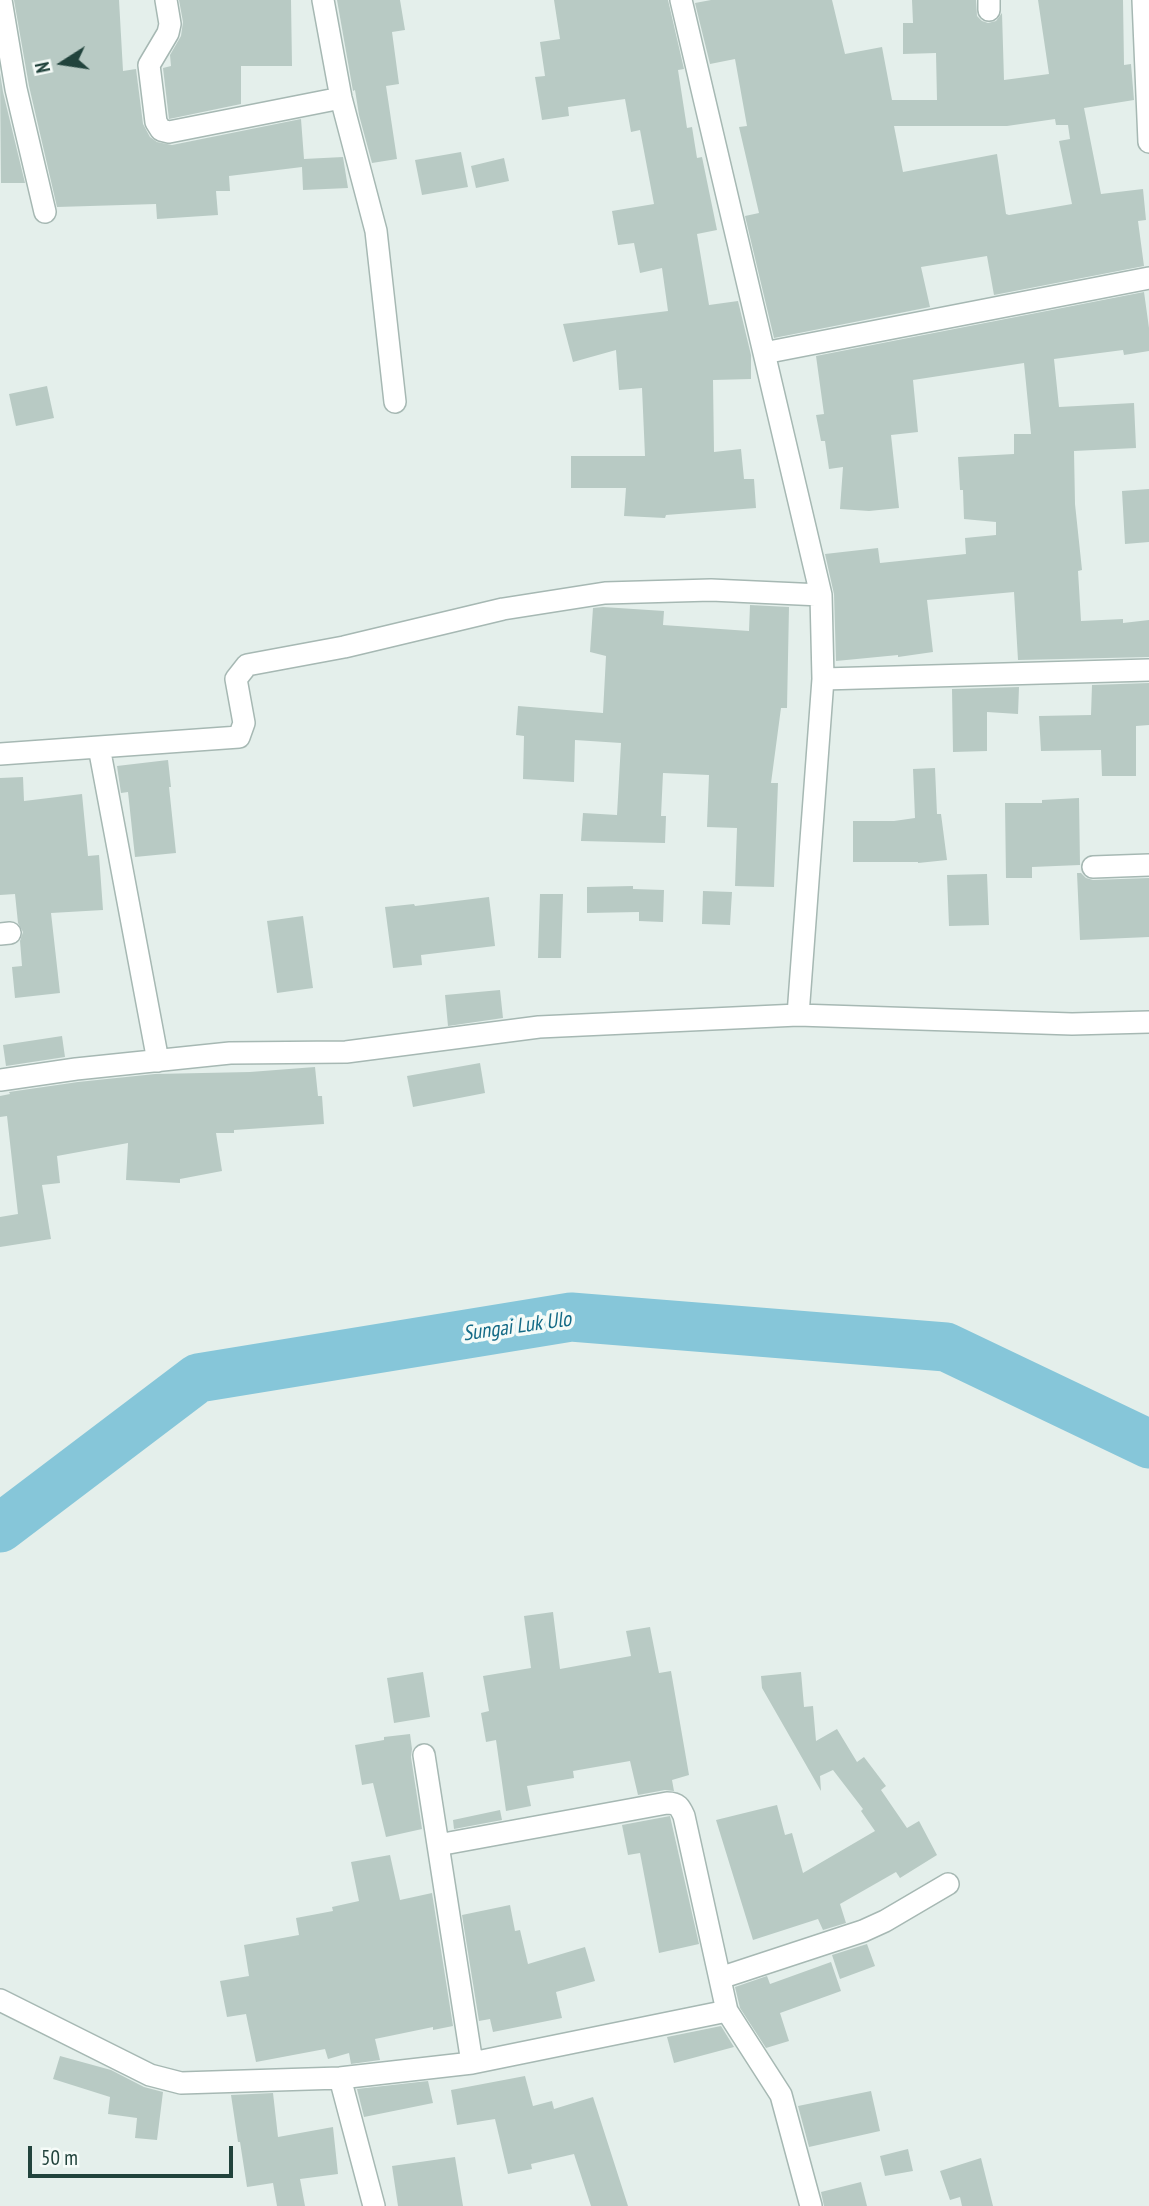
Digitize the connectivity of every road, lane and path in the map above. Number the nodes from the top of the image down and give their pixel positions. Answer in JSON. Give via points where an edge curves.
{"nodes":[{"id":1,"x":1,"y":0,"type":"edge"},
{"id":2,"x":166,"y":0,"type":"edge"},
{"id":3,"x":323,"y":0,"type":"edge"},
{"id":4,"x":681,"y":0,"type":"edge"},
{"id":5,"x":1143,"y":0,"type":"edge"},
{"id":6,"x":341,"y":98,"type":"junction"},
{"id":7,"x":1149,"y":142,"type":"edge"},
{"id":8,"x":45,"y":212,"type":"dead end"},
{"id":9,"x":1149,"y":278,"type":"edge"},
{"id":10,"x":764,"y":353,"type":"junction"},
{"id":11,"x":395,"y":402,"type":"dead end"},
{"id":12,"x":821,"y":595,"type":"junction"},
{"id":13,"x":1149,"y":670,"type":"edge"},
{"id":14,"x":823,"y":679,"type":"junction"},
{"id":15,"x":100,"y":747,"type":"junction"},
{"id":16,"x":0,"y":754,"type":"edge"},
{"id":17,"x":1149,"y":866,"type":"edge"},
{"id":18,"x":1093,"y":867,"type":"dead end"},
{"id":19,"x":798,"y":1015,"type":"junction"},
{"id":20,"x":1149,"y":1022,"type":"edge"},
{"id":21,"x":158,"y":1061,"type":"junction"},
{"id":22,"x":0,"y":1080,"type":"edge"},
{"id":23,"x":424,"y":1755,"type":"dead end"},
{"id":24,"x":438,"y":1845,"type":"junction"},
{"id":25,"x":948,"y":1884,"type":"dead end"},
{"id":26,"x":720,"y":1978,"type":"junction"},
{"id":27,"x":0,"y":2000,"type":"edge"},
{"id":28,"x":727,"y":2011,"type":"junction"},
{"id":29,"x":472,"y":2063,"type":"junction"},
{"id":30,"x":340,"y":2078,"type":"junction"},
{"id":31,"x":374,"y":2206,"type":"edge"},
{"id":32,"x":811,"y":2206,"type":"edge"}],
"edges":[{"from":1,"to":8,"type":"street"},
{"from":2,"to":6,"type":"street","via":[[168,33],[149,65],[161,130]]},
{"from":3,"to":6,"type":"street"},
{"from":4,"to":10,"type":"street"},
{"from":5,"to":7,"type":"street"},
{"from":6,"to":11,"type":"street","via":[[376,231]]},
{"from":9,"to":10,"type":"street"},
{"from":10,"to":12,"type":"street"},
{"from":12,"to":14,"type":"street"},
{"from":12,"to":15,"type":"street","via":[[711,590],[605,593],[503,609],[247,665],[236,679],[244,723],[239,737]]},
{"from":13,"to":14,"type":"street"},
{"from":14,"to":19,"type":"street"},
{"from":15,"to":16,"type":"street"},
{"from":15,"to":21,"type":"street"},
{"from":17,"to":18,"type":"street"},
{"from":19,"to":20,"type":"street","via":[[1072,1024]]},
{"from":19,"to":21,"type":"street","via":[[539,1027],[346,1052],[230,1053]]},
{"from":21,"to":22,"type":"street"},
{"from":23,"to":24,"type":"street"},
{"from":24,"to":26,"type":"street","via":[[674,1803],[684,1816]]},
{"from":24,"to":29,"type":"street"},
{"from":25,"to":26,"type":"street","via":[[863,1931]]},
{"from":26,"to":28,"type":"street"},
{"from":27,"to":30,"type":"street","via":[[167,2081]]},
{"from":28,"to":29,"type":"street"},
{"from":28,"to":32,"type":"street","via":[[781,2095]]},
{"from":29,"to":30,"type":"street"},
{"from":30,"to":31,"type":"street"}]}
